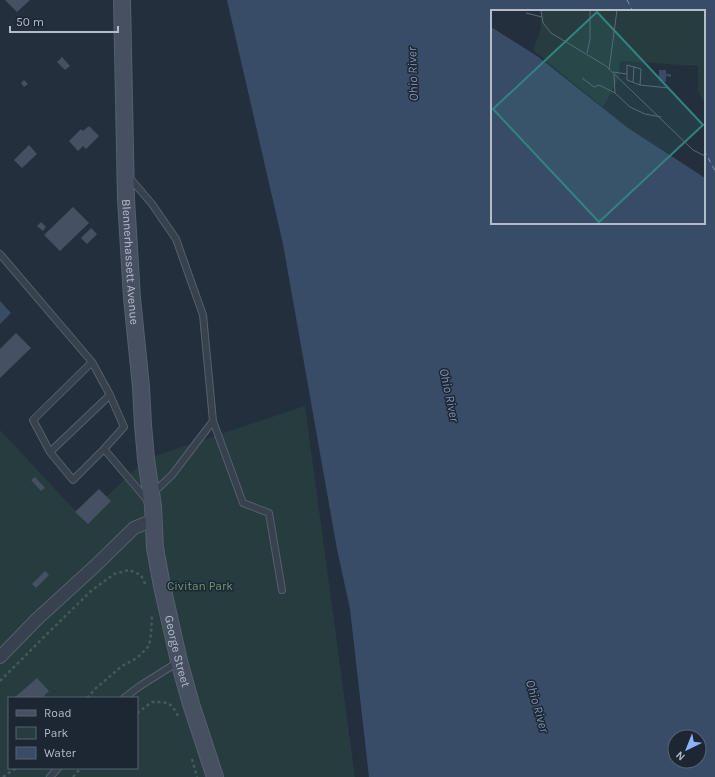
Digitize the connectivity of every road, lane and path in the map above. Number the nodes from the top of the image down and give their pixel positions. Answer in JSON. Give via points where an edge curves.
{"nodes":[{"id":1,"x":122,"y":0,"type":"edge"},
{"id":2,"x":125,"y":173,"type":"junction"},
{"id":3,"x":0,"y":254,"type":"edge"},
{"id":4,"x":92,"y":362,"type":"junction"},
{"id":5,"x":110,"y":395,"type":"junction"},
{"id":6,"x":213,"y":421,"type":"junction"},
{"id":7,"x":104,"y":449,"type":"junction"},
{"id":8,"x":50,"y":452,"type":"junction"},
{"id":9,"x":152,"y":500,"type":"junction"},
{"id":10,"x":154,"y":523,"type":"junction"},
{"id":11,"x":147,"y":588,"type":"dead end"},
{"id":12,"x":282,"y":590,"type":"dead end"},
{"id":13,"x":151,"y":610,"type":"dead end"},
{"id":14,"x":0,"y":657,"type":"edge"},
{"id":15,"x":179,"y":661,"type":"junction"},
{"id":16,"x":0,"y":681,"type":"edge"},
{"id":17,"x":88,"y":697,"type":"edge"},
{"id":18,"x":125,"y":697,"type":"edge"},
{"id":19,"x":174,"y":708,"type":"dead end"},
{"id":20,"x":138,"y":712,"type":"edge"},
{"id":21,"x":15,"y":769,"type":"edge"},
{"id":22,"x":57,"y":769,"type":"edge"},
{"id":23,"x":81,"y":769,"type":"edge"},
{"id":24,"x":3,"y":777,"type":"edge"},
{"id":25,"x":50,"y":777,"type":"edge"},
{"id":26,"x":73,"y":777,"type":"edge"},
{"id":27,"x":215,"y":777,"type":"edge"}],
"edges":[{"from":1,"to":2,"type":"street","name":"Blennerhassett Avenue"},
{"from":2,"to":6,"type":"lane","via":[[152,204],[176,239],[203,315]]},
{"from":2,"to":9,"type":"street","name":"Blennerhassett Avenue","via":[[132,298]]},
{"from":3,"to":4,"type":"lane"},
{"from":4,"to":5,"type":"lane"},
{"from":4,"to":8,"type":"lane","via":[[33,420]]},
{"from":5,"to":7,"type":"lane","via":[[124,427]]},
{"from":5,"to":8,"type":"lane"},
{"from":6,"to":9,"type":"lane"},
{"from":6,"to":12,"type":"lane","via":[[243,502],[269,513]]},
{"from":7,"to":8,"type":"lane","via":[[73,480]]},
{"from":7,"to":9,"type":"lane"},
{"from":9,"to":10,"type":"street","name":"Blennerhassett Avenue"},
{"from":10,"to":14,"type":"street","via":[[134,528]]},
{"from":10,"to":15,"type":"street","name":"George Street","via":[[159,571]]},
{"from":11,"to":16,"type":"path","via":[[141,575],[135,572],[129,570],[114,574],[91,591]]},
{"from":13,"to":17,"type":"path","via":[[149,646]]},
{"from":15,"to":18,"type":"lane"},
{"from":15,"to":27,"type":"street","name":"George Street"},
{"from":19,"to":20,"type":"path","via":[[166,702],[152,702]]},
{"from":21,"to":24,"type":"path"},
{"from":22,"to":25,"type":"lane"},
{"from":23,"to":26,"type":"path"}]}
